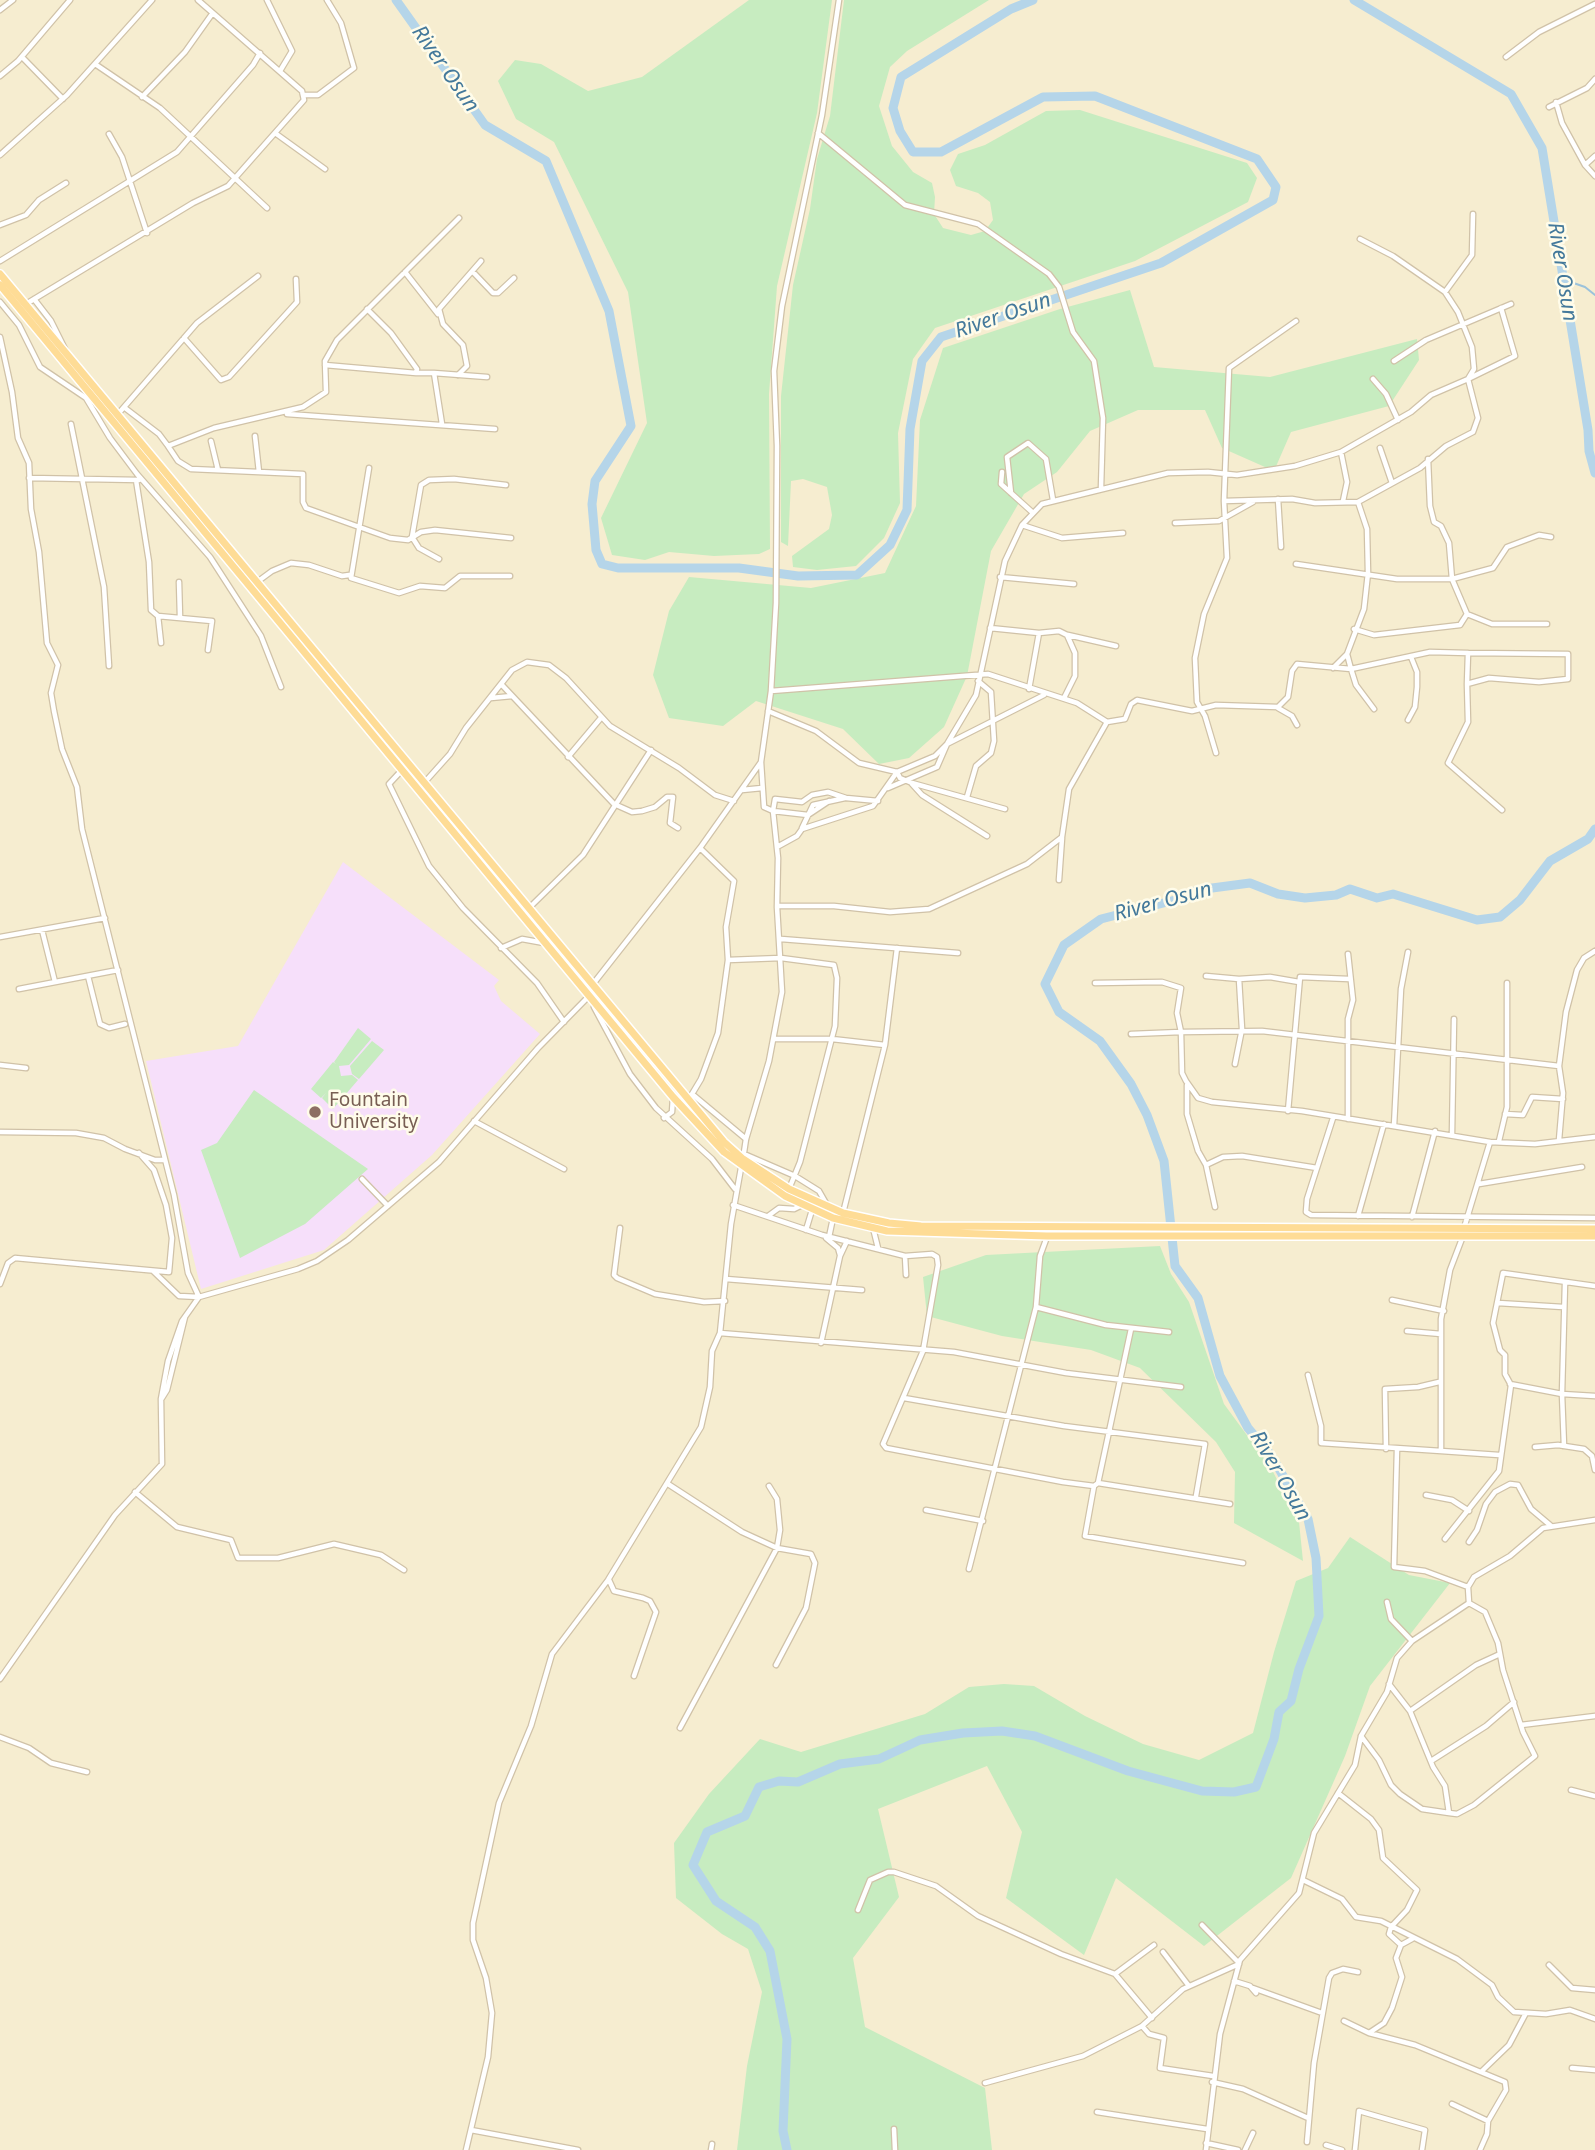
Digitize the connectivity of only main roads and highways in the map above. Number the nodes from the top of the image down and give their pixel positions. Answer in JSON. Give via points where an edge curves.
{"nodes":[{"id":1,"x":0,"y":274,"type":"edge"},
{"id":2,"x":0,"y":285,"type":"edge"},
{"id":3,"x":114,"y":418,"type":"junction"},
{"id":4,"x":743,"y":1160,"type":"junction"},
{"id":5,"x":787,"y":1193,"type":"junction"},
{"id":6,"x":1595,"y":1229,"type":"edge"},
{"id":7,"x":1126,"y":1231,"type":"junction"},
{"id":8,"x":1464,"y":1232,"type":"junction"},
{"id":9,"x":1595,"y":1236,"type":"edge"}],
"edges":[{"from":1,"to":3,"type":"highway"},
{"from":2,"to":3,"type":"highway"},
{"from":3,"to":4,"type":"highway"},
{"from":3,"to":4,"type":"highway","via":[[673,1097]]},
{"from":4,"to":5,"type":"highway"},
{"from":5,"to":7,"type":"highway","via":[[889,1223]]},
{"from":5,"to":7,"type":"highway","via":[[812,1210],[873,1228],[1047,1236]]},
{"from":6,"to":8,"type":"highway"},
{"from":7,"to":8,"type":"highway"},
{"from":8,"to":9,"type":"highway"}]}
